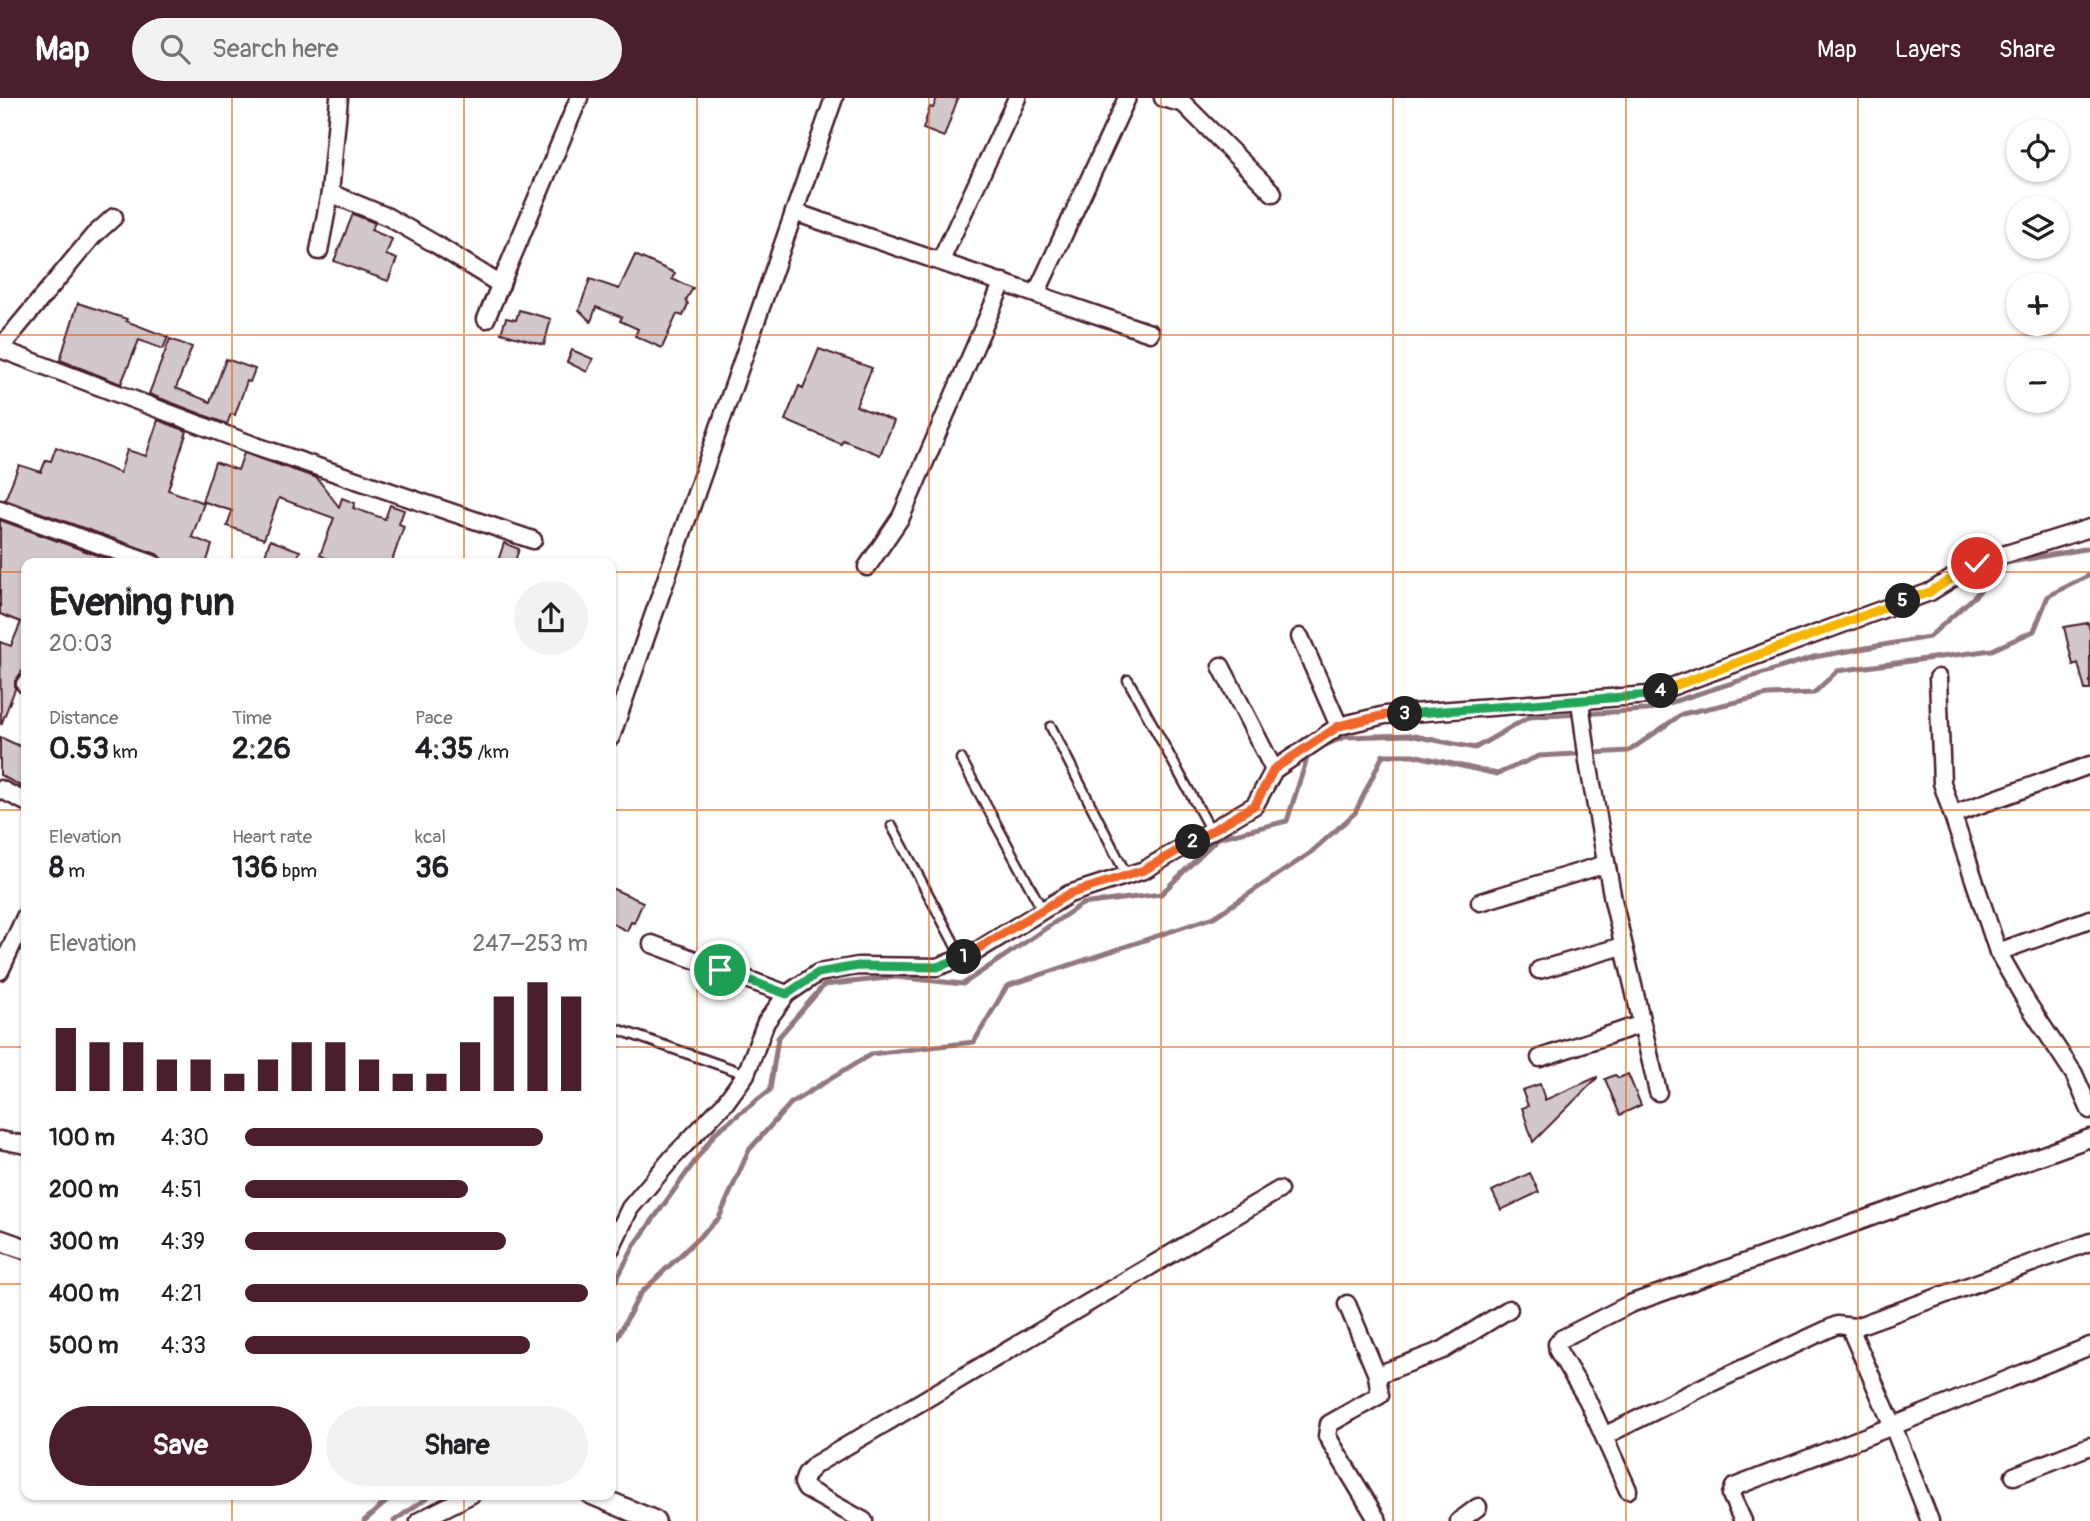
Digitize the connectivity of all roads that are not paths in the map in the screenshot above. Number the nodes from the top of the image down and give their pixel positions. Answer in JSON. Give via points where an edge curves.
{"nodes":[{"id":1,"x":339,"y":98,"type":"edge"},
{"id":2,"x":579,"y":98,"type":"edge"},
{"id":3,"x":834,"y":98,"type":"edge"},
{"id":4,"x":1017,"y":98,"type":"edge"},
{"id":5,"x":1127,"y":98,"type":"edge"},
{"id":6,"x":1163,"y":98,"type":"edge"},
{"id":7,"x":330,"y":193,"type":"junction"},
{"id":8,"x":1273,"y":193,"type":"dead end"},
{"id":9,"x":794,"y":212,"type":"junction"},
{"id":10,"x":114,"y":217,"type":"dead end"},
{"id":11,"x":318,"y":251,"type":"dead end"},
{"id":12,"x":941,"y":260,"type":"junction"},
{"id":13,"x":1003,"y":282,"type":"junction"},
{"id":14,"x":501,"y":285,"type":"junction"},
{"id":15,"x":1036,"y":294,"type":"junction"},
{"id":16,"x":486,"y":319,"type":"dead end"},
{"id":17,"x":1150,"y":333,"type":"dead end"},
{"id":18,"x":0,"y":348,"type":"edge"},
{"id":19,"x":0,"y":509,"type":"edge"},
{"id":20,"x":2090,"y":528,"type":"edge"},
{"id":21,"x":533,"y":540,"type":"dead end"},
{"id":22,"x":136,"y":558,"type":"edge"},
{"id":23,"x":867,"y":568,"type":"dead end"},
{"id":24,"x":1300,"y":637,"type":"dead end"},
{"id":25,"x":1221,"y":666,"type":"dead end"},
{"id":26,"x":1938,"y":678,"type":"dead end"},
{"id":27,"x":1128,"y":680,"type":"dead end"},
{"id":28,"x":1580,"y":701,"type":"junction"},
{"id":29,"x":616,"y":723,"type":"edge"},
{"id":30,"x":1339,"y":726,"type":"junction"},
{"id":31,"x":1051,"y":727,"type":"dead end"},
{"id":32,"x":961,"y":759,"type":"dead end"},
{"id":33,"x":2090,"y":765,"type":"edge"},
{"id":34,"x":1274,"y":769,"type":"junction"},
{"id":35,"x":0,"y":789,"type":"edge"},
{"id":36,"x":21,"y":800,"type":"edge"},
{"id":37,"x":1954,"y":814,"type":"junction"},
{"id":38,"x":892,"y":826,"type":"dead end"},
{"id":39,"x":1211,"y":831,"type":"junction"},
{"id":40,"x":1606,"y":864,"type":"junction"},
{"id":41,"x":1127,"y":876,"type":"junction"},
{"id":42,"x":1480,"y":902,"type":"dead end"},
{"id":43,"x":1043,"y":911,"type":"junction"},
{"id":44,"x":2090,"y":919,"type":"edge"},
{"id":45,"x":21,"y":926,"type":"edge"},
{"id":46,"x":652,"y":944,"type":"dead end"},
{"id":47,"x":1623,"y":946,"type":"junction"},
{"id":48,"x":1998,"y":952,"type":"junction"},
{"id":49,"x":962,"y":958,"type":"junction"},
{"id":50,"x":1539,"y":970,"type":"dead end"},
{"id":51,"x":0,"y":971,"type":"edge"},
{"id":52,"x":787,"y":994,"type":"junction"},
{"id":53,"x":1642,"y":1024,"type":"junction"},
{"id":54,"x":616,"y":1029,"type":"edge"},
{"id":55,"x":1540,"y":1058,"type":"dead end"},
{"id":56,"x":746,"y":1074,"type":"junction"},
{"id":57,"x":1658,"y":1092,"type":"dead end"},
{"id":58,"x":2090,"y":1110,"type":"edge"},
{"id":59,"x":2090,"y":1138,"type":"edge"},
{"id":60,"x":0,"y":1140,"type":"edge"},
{"id":61,"x":21,"y":1143,"type":"edge"},
{"id":62,"x":1279,"y":1190,"type":"dead end"},
{"id":63,"x":616,"y":1237,"type":"edge"},
{"id":64,"x":0,"y":1240,"type":"edge"},
{"id":65,"x":2090,"y":1242,"type":"edge"},
{"id":66,"x":21,"y":1247,"type":"edge"},
{"id":67,"x":1347,"y":1304,"type":"dead end"},
{"id":68,"x":1509,"y":1310,"type":"dead end"},
{"id":69,"x":1855,"y":1327,"type":"junction"},
{"id":70,"x":2090,"y":1346,"type":"edge"},
{"id":71,"x":1377,"y":1375,"type":"junction"},
{"id":72,"x":1894,"y":1426,"type":"junction"},
{"id":73,"x":1604,"y":1436,"type":"junction"},
{"id":74,"x":2090,"y":1446,"type":"edge"},
{"id":75,"x":2014,"y":1476,"type":"dead end"},
{"id":76,"x":1628,"y":1490,"type":"dead end"},
{"id":77,"x":460,"y":1500,"type":"edge"},
{"id":78,"x":605,"y":1500,"type":"edge"},
{"id":79,"x":1478,"y":1507,"type":"dead end"},
{"id":80,"x":419,"y":1521,"type":"edge"},
{"id":81,"x":654,"y":1521,"type":"edge"},
{"id":82,"x":864,"y":1521,"type":"edge"},
{"id":83,"x":1378,"y":1521,"type":"edge"},
{"id":84,"x":1459,"y":1521,"type":"edge"},
{"id":85,"x":1743,"y":1521,"type":"edge"},
{"id":86,"x":1930,"y":1521,"type":"edge"}],
"edges":[{"from":1,"to":7,"type":"street"},
{"from":2,"to":14,"type":"street"},
{"from":3,"to":9,"type":"street"},
{"from":4,"to":12,"type":"street"},
{"from":5,"to":15,"type":"street"},
{"from":6,"to":8,"type":"street","via":[[1184,103]]},
{"from":7,"to":11,"type":"street"},
{"from":7,"to":14,"type":"street","via":[[388,217]]},
{"from":9,"to":12,"type":"street"},
{"from":9,"to":29,"type":"street"},
{"from":10,"to":18,"type":"street"},
{"from":12,"to":13,"type":"street"},
{"from":13,"to":15,"type":"street"},
{"from":13,"to":23,"type":"street","via":[[901,517]]},
{"from":14,"to":16,"type":"street"},
{"from":15,"to":17,"type":"street"},
{"from":18,"to":21,"type":"street","via":[[256,446]]},
{"from":19,"to":22,"type":"street"},
{"from":20,"to":28,"type":"street","via":[[1977,563],[1930,592],[1649,695]]},
{"from":24,"to":30,"type":"street"},
{"from":25,"to":34,"type":"street"},
{"from":26,"to":37,"type":"street","via":[[1942,783]]},
{"from":27,"to":39,"type":"lane"},
{"from":28,"to":30,"type":"street","via":[[1385,715]]},
{"from":28,"to":40,"type":"street"},
{"from":30,"to":34,"type":"street"},
{"from":31,"to":41,"type":"lane"},
{"from":32,"to":43,"type":"lane"},
{"from":33,"to":37,"type":"street"},
{"from":34,"to":39,"type":"street","via":[[1255,805]]},
{"from":35,"to":36,"type":"street"},
{"from":37,"to":48,"type":"street"},
{"from":38,"to":49,"type":"lane"},
{"from":39,"to":41,"type":"street"},
{"from":40,"to":42,"type":"street"},
{"from":40,"to":47,"type":"street"},
{"from":41,"to":43,"type":"street","via":[[1069,894]]},
{"from":43,"to":49,"type":"street"},
{"from":44,"to":48,"type":"street"},
{"from":45,"to":51,"type":"street"},
{"from":46,"to":52,"type":"street"},
{"from":47,"to":50,"type":"street"},
{"from":47,"to":53,"type":"street"},
{"from":48,"to":58,"type":"street","via":[[2074,1074]]},
{"from":49,"to":52,"type":"street","via":[[937,967],[858,966],[818,973]]},
{"from":52,"to":56,"type":"street","via":[[766,1022]]},
{"from":53,"to":55,"type":"street"},
{"from":53,"to":57,"type":"street"},
{"from":54,"to":56,"type":"lane"},
{"from":56,"to":63,"type":"street","via":[[630,1208]]},
{"from":59,"to":73,"type":"street","via":[[1630,1304],[1561,1339],[1558,1351]]},
{"from":60,"to":61,"type":"street"},
{"from":62,"to":82,"type":"street","via":[[806,1474],[806,1489]]},
{"from":64,"to":66,"type":"street"},
{"from":65,"to":69,"type":"street"},
{"from":67,"to":71,"type":"street"},
{"from":68,"to":71,"type":"street","via":[[1443,1350]]},
{"from":69,"to":72,"type":"street","via":[[1853,1335]]},
{"from":69,"to":73,"type":"street","via":[[1837,1325]]},
{"from":70,"to":72,"type":"street"},
{"from":71,"to":83,"type":"street","via":[[1379,1397],[1329,1424],[1326,1430]]},
{"from":72,"to":85,"type":"street","via":[[1734,1487],[1731,1495]]},
{"from":72,"to":86,"type":"street"},
{"from":73,"to":76,"type":"street"},
{"from":74,"to":75,"type":"street"},
{"from":77,"to":80,"type":"street"},
{"from":78,"to":81,"type":"street"},
{"from":79,"to":84,"type":"street"}]}
